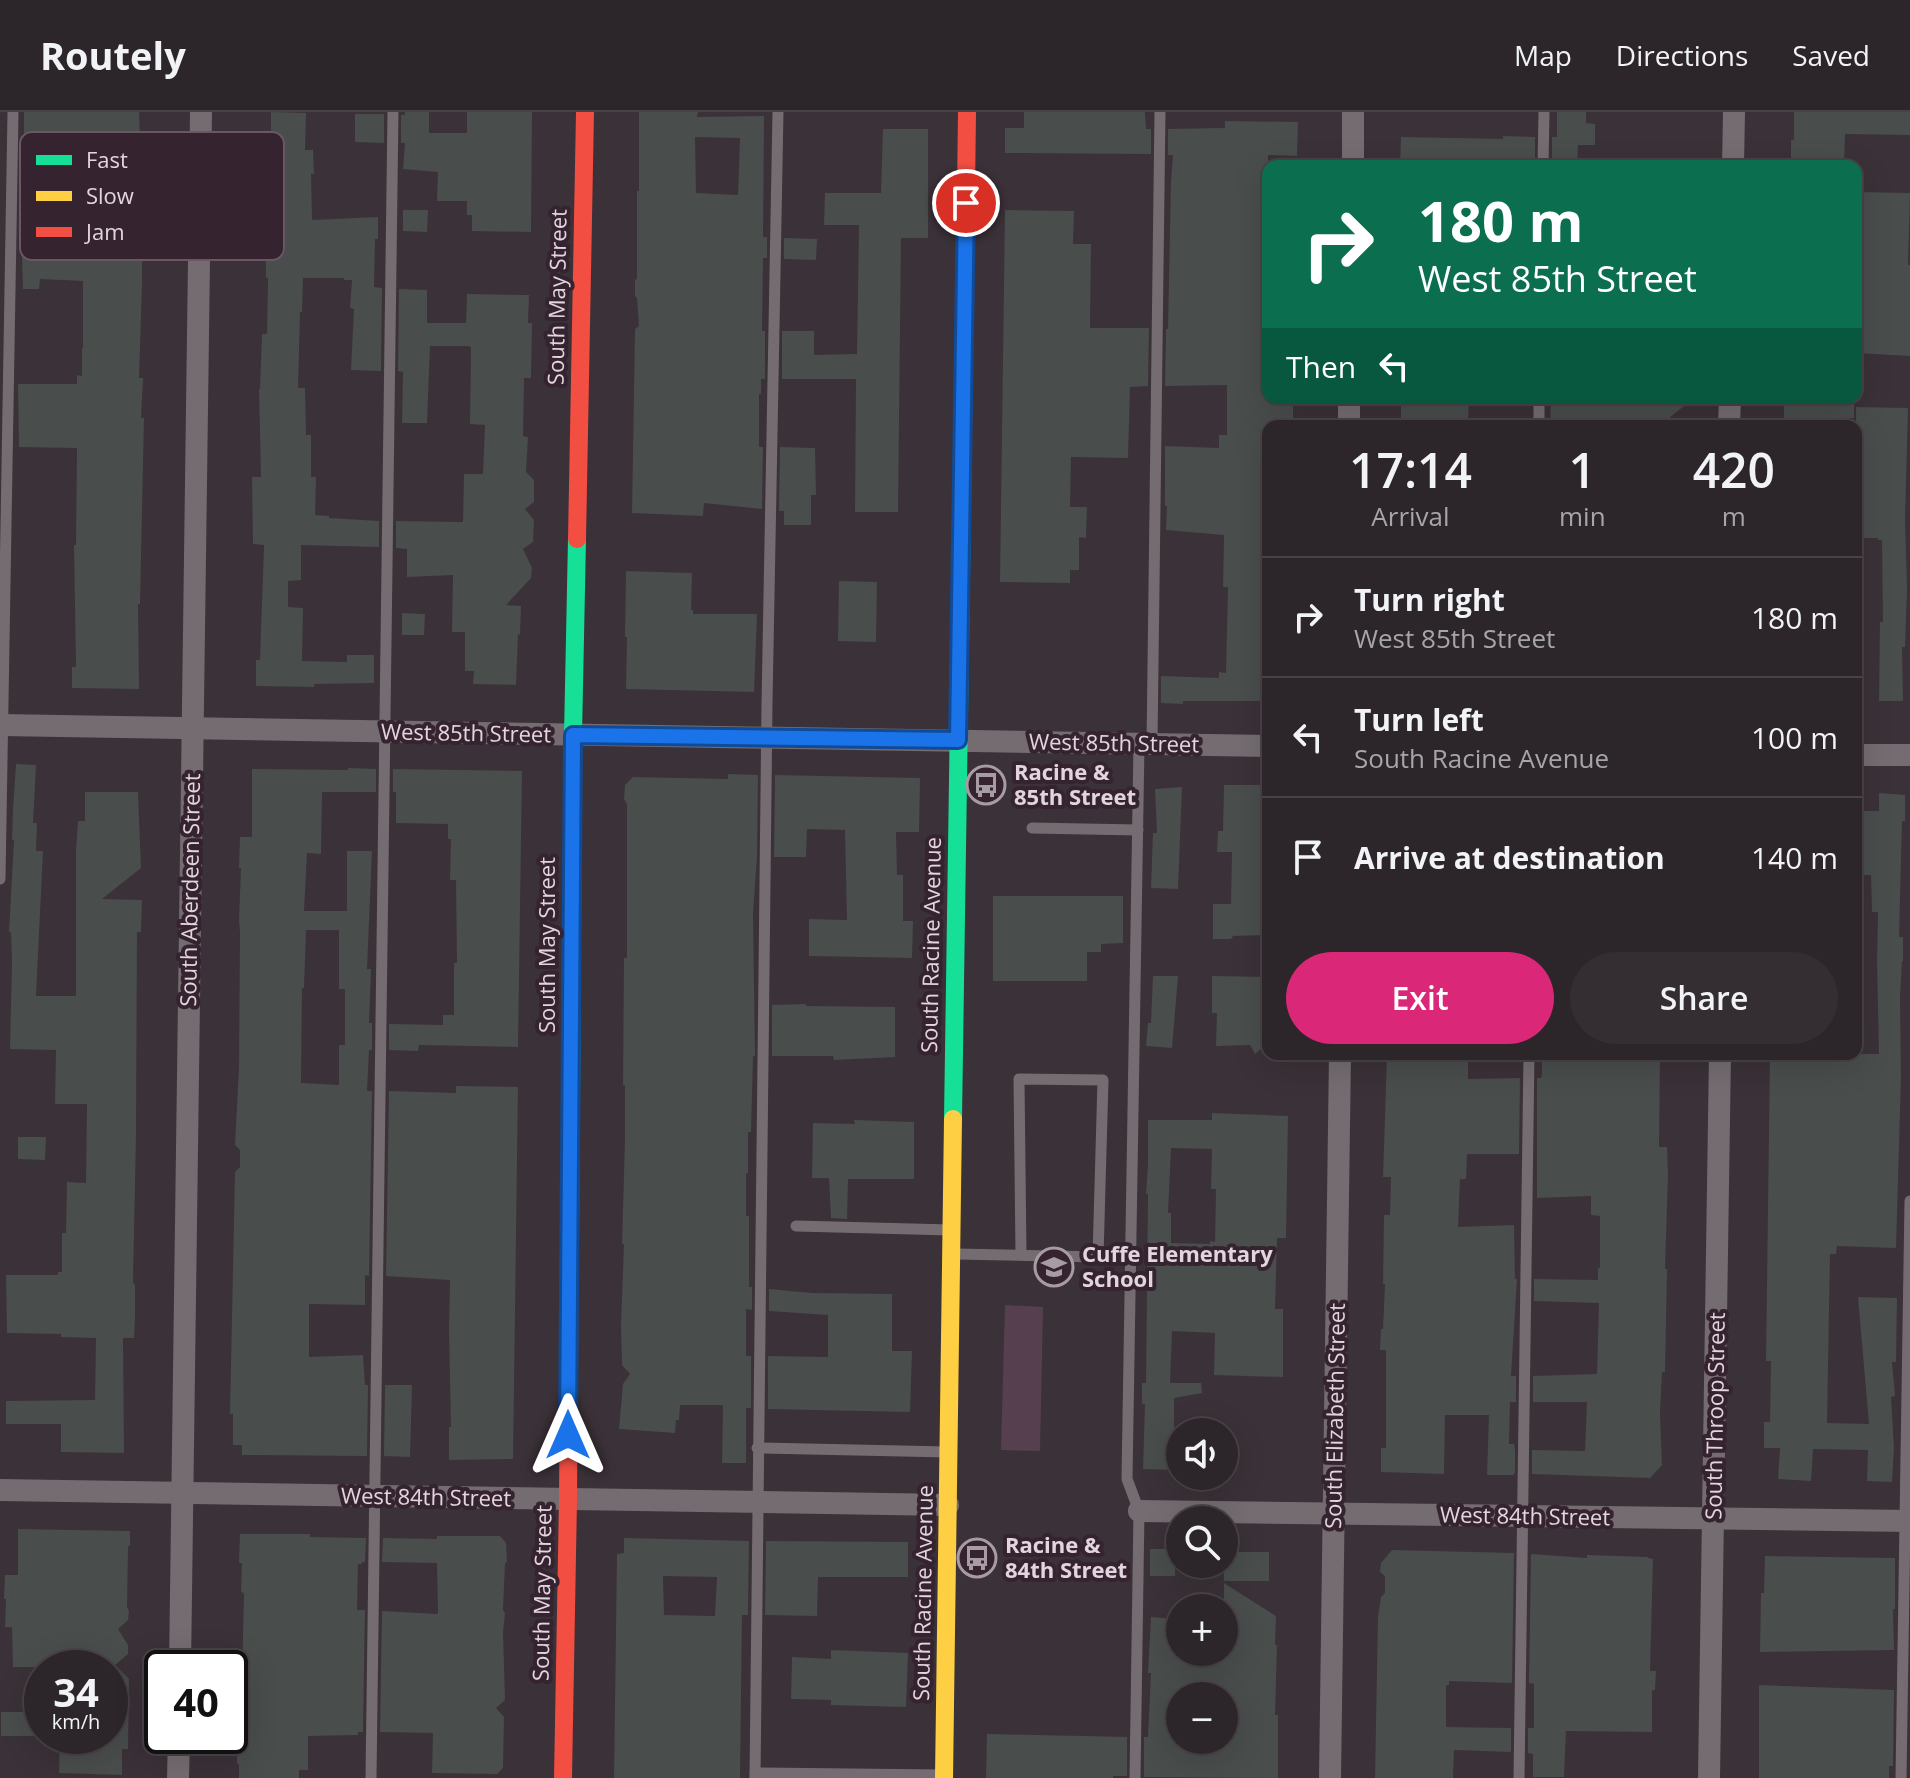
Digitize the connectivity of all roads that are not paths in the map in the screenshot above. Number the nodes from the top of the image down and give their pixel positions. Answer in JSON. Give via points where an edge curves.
{"nodes":[{"id":1,"x":13,"y":112,"type":"edge"},
{"id":2,"x":201,"y":112,"type":"edge"},
{"id":3,"x":393,"y":112,"type":"edge"},
{"id":4,"x":585,"y":112,"type":"edge"},
{"id":5,"x":778,"y":112,"type":"edge"},
{"id":6,"x":967,"y":112,"type":"edge"},
{"id":7,"x":1160,"y":112,"type":"edge"},
{"id":8,"x":1353,"y":112,"type":"edge"},
{"id":9,"x":1544,"y":112,"type":"edge"},
{"id":10,"x":1734,"y":112,"type":"edge"},
{"id":11,"x":201,"y":132,"type":"edge"},
{"id":12,"x":1353,"y":160,"type":"edge"},
{"id":13,"x":1543,"y":160,"type":"edge"},
{"id":14,"x":1733,"y":160,"type":"edge"},
{"id":15,"x":199,"y":260,"type":"edge"},
{"id":16,"x":1,"y":725,"type":"edge"},
{"id":17,"x":192,"y":729,"type":"junction"},
{"id":18,"x":384,"y":732,"type":"junction"},
{"id":19,"x":573,"y":735,"type":"junction"},
{"id":20,"x":767,"y":738,"type":"junction"},
{"id":21,"x":958,"y":740,"type":"junction"},
{"id":22,"x":1146,"y":744,"type":"junction"},
{"id":23,"x":1262,"y":746,"type":"edge"},
{"id":24,"x":1862,"y":755,"type":"edge"},
{"id":25,"x":1910,"y":755,"type":"edge"},
{"id":26,"x":1032,"y":828,"type":"dead end"},
{"id":27,"x":1138,"y":830,"type":"junction"},
{"id":28,"x":0,"y":879,"type":"edge"},
{"id":29,"x":1340,"y":1060,"type":"edge"},
{"id":30,"x":1529,"y":1060,"type":"edge"},
{"id":31,"x":1720,"y":1060,"type":"edge"},
{"id":32,"x":1910,"y":1201,"type":"edge"},
{"id":33,"x":796,"y":1226,"type":"dead end"},
{"id":34,"x":951,"y":1230,"type":"junction"},
{"id":35,"x":951,"y":1254,"type":"junction"},
{"id":36,"x":1021,"y":1255,"type":"junction"},
{"id":37,"x":757,"y":1448,"type":"junction"},
{"id":38,"x":948,"y":1452,"type":"junction"},
{"id":39,"x":0,"y":1490,"type":"edge"},
{"id":40,"x":182,"y":1493,"type":"junction"},
{"id":41,"x":374,"y":1496,"type":"junction"},
{"id":42,"x":568,"y":1499,"type":"junction"},
{"id":43,"x":757,"y":1502,"type":"junction"},
{"id":44,"x":948,"y":1505,"type":"junction"},
{"id":45,"x":1139,"y":1511,"type":"junction"},
{"id":46,"x":1333,"y":1513,"type":"junction"},
{"id":47,"x":1522,"y":1516,"type":"junction"},
{"id":48,"x":1713,"y":1518,"type":"junction"},
{"id":49,"x":1908,"y":1521,"type":"edge"},
{"id":50,"x":180,"y":1650,"type":"edge"},
{"id":51,"x":179,"y":1754,"type":"edge"},
{"id":52,"x":755,"y":1776,"type":"edge"},
{"id":53,"x":944,"y":1776,"type":"edge"},
{"id":54,"x":178,"y":1778,"type":"edge"},
{"id":55,"x":371,"y":1778,"type":"edge"},
{"id":56,"x":563,"y":1778,"type":"edge"},
{"id":57,"x":1135,"y":1778,"type":"edge"},
{"id":58,"x":1330,"y":1778,"type":"edge"},
{"id":59,"x":1519,"y":1778,"type":"edge"},
{"id":60,"x":1709,"y":1778,"type":"edge"},
{"id":61,"x":1901,"y":1778,"type":"edge"}],
"edges":[{"from":1,"to":16,"type":"lane"},
{"from":2,"to":11,"type":"street","name":"South Aberdeen Street"},
{"from":3,"to":18,"type":"lane"},
{"from":4,"to":19,"type":"street","name":"South May Street"},
{"from":5,"to":20,"type":"lane"},
{"from":6,"to":21,"type":"street","name":"South Racine Avenue"},
{"from":7,"to":22,"type":"lane"},
{"from":8,"to":12,"type":"street"},
{"from":9,"to":13,"type":"lane"},
{"from":10,"to":14,"type":"street"},
{"from":15,"to":17,"type":"street","name":"South Aberdeen Street"},
{"from":16,"to":17,"type":"street","name":"West 85th Street"},
{"from":16,"to":28,"type":"lane"},
{"from":17,"to":18,"type":"street","name":"West 85th Street"},
{"from":17,"to":40,"type":"street","name":"South Aberdeen Street"},
{"from":18,"to":19,"type":"street","name":"West 85th Street"},
{"from":18,"to":41,"type":"lane"},
{"from":19,"to":20,"type":"street","name":"West 85th Street"},
{"from":19,"to":42,"type":"street","name":"South May Street"},
{"from":20,"to":21,"type":"street","name":"West 85th Street"},
{"from":20,"to":37,"type":"lane"},
{"from":21,"to":22,"type":"street","name":"West 85th Street"},
{"from":21,"to":34,"type":"street","name":"South Racine Avenue"},
{"from":22,"to":23,"type":"street","name":"West 85th Street"},
{"from":22,"to":27,"type":"lane"},
{"from":24,"to":25,"type":"street"},
{"from":26,"to":27,"type":"lane"},
{"from":27,"to":45,"type":"lane","via":[[1127,1479]]},
{"from":29,"to":46,"type":"street","name":"South Elizabeth Street"},
{"from":30,"to":47,"type":"lane"},
{"from":31,"to":48,"type":"street","name":"South Throop Street"},
{"from":32,"to":49,"type":"lane"},
{"from":33,"to":34,"type":"lane"},
{"from":34,"to":35,"type":"street","name":"South Racine Avenue"},
{"from":35,"to":36,"type":"lane"},
{"from":35,"to":38,"type":"street","name":"South Racine Avenue"},
{"from":36,"to":36,"type":"lane","via":[[1098,1257],[1103,1080],[1019,1079]]},
{"from":37,"to":38,"type":"lane"},
{"from":37,"to":43,"type":"lane"},
{"from":38,"to":44,"type":"street","name":"South Racine Avenue"},
{"from":39,"to":40,"type":"street","name":"West 84th Street"},
{"from":40,"to":41,"type":"street","name":"West 84th Street"},
{"from":40,"to":50,"type":"street","name":"South Aberdeen Street"},
{"from":41,"to":42,"type":"street","name":"West 84th Street"},
{"from":41,"to":55,"type":"lane"},
{"from":42,"to":43,"type":"street","name":"West 84th Street"},
{"from":42,"to":56,"type":"street","name":"South May Street"},
{"from":43,"to":44,"type":"street","name":"West 84th Street"},
{"from":43,"to":52,"type":"lane"},
{"from":44,"to":53,"type":"street","name":"South Racine Avenue"},
{"from":45,"to":46,"type":"street","name":"West 84th Street"},
{"from":45,"to":57,"type":"lane"},
{"from":46,"to":47,"type":"street","name":"West 84th Street"},
{"from":46,"to":58,"type":"street","name":"South Elizabeth Street"},
{"from":47,"to":48,"type":"street","name":"West 84th Street"},
{"from":47,"to":59,"type":"lane"},
{"from":48,"to":49,"type":"street","name":"West 84th Street"},
{"from":48,"to":60,"type":"street","name":"South Throop Street"},
{"from":49,"to":61,"type":"lane"},
{"from":51,"to":54,"type":"street"},
{"from":52,"to":53,"type":"lane"}]}
